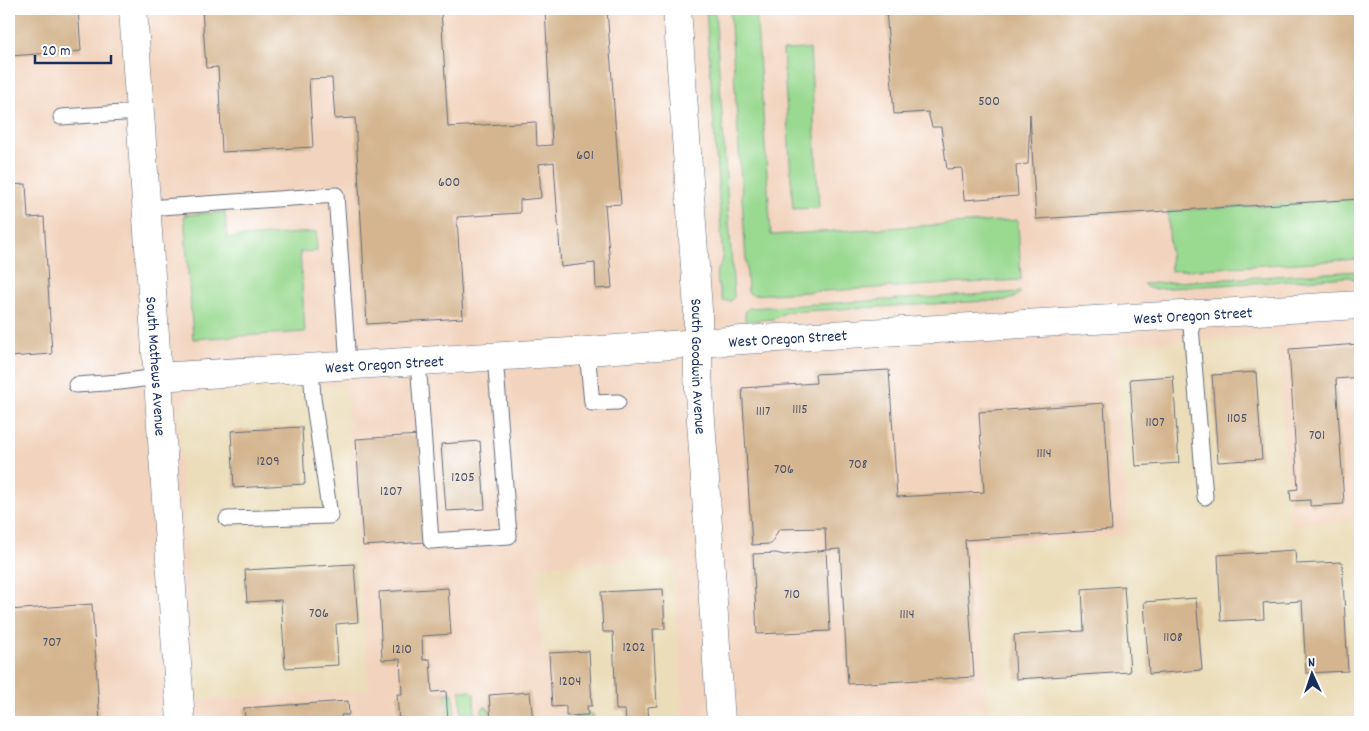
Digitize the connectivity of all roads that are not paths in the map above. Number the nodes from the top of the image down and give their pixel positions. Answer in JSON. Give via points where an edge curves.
{"nodes":[{"id":1,"x":132,"y":9,"type":"edge"},
{"id":2,"x":677,"y":9,"type":"edge"},
{"id":3,"x":140,"y":112,"type":"junction"},
{"id":4,"x":61,"y":117,"type":"dead end"},
{"id":5,"x":147,"y":208,"type":"junction"},
{"id":6,"x":1360,"y":305,"type":"edge"},
{"id":7,"x":1190,"y":314,"type":"junction"},
{"id":8,"x":698,"y":343,"type":"junction"},
{"id":9,"x":588,"y":351,"type":"junction"},
{"id":10,"x":495,"y":356,"type":"junction"},
{"id":11,"x":418,"y":361,"type":"junction"},
{"id":12,"x":348,"y":364,"type":"junction"},
{"id":13,"x":311,"y":367,"type":"junction"},
{"id":14,"x":157,"y":377,"type":"junction"},
{"id":15,"x":76,"y":385,"type":"dead end"},
{"id":16,"x":618,"y":402,"type":"dead end"},
{"id":17,"x":1206,"y":497,"type":"dead end"},
{"id":18,"x":227,"y":519,"type":"dead end"},
{"id":19,"x":181,"y":722,"type":"edge"},
{"id":20,"x":721,"y":722,"type":"edge"}],
"edges":[{"from":1,"to":3,"type":"street","name":"South Mathews Avenue"},
{"from":2,"to":8,"type":"street","name":"South Goodwin Avenue"},
{"from":3,"to":4,"type":"lane"},
{"from":3,"to":5,"type":"street","name":"South Mathews Avenue"},
{"from":5,"to":12,"type":"lane","via":[[336,195]]},
{"from":5,"to":14,"type":"street","name":"South Mathews Avenue"},
{"from":6,"to":7,"type":"street","name":"West Oregon Street"},
{"from":7,"to":8,"type":"street","name":"West Oregon Street"},
{"from":7,"to":17,"type":"lane"},
{"from":8,"to":9,"type":"street","name":"West Oregon Street"},
{"from":8,"to":20,"type":"street","name":"South Goodwin Avenue"},
{"from":9,"to":10,"type":"street","name":"West Oregon Street"},
{"from":9,"to":16,"type":"lane","via":[[592,403]]},
{"from":10,"to":11,"type":"street","name":"West Oregon Street"},
{"from":10,"to":11,"type":"lane","via":[[509,536],[431,541]]},
{"from":11,"to":12,"type":"street","name":"West Oregon Street"},
{"from":12,"to":13,"type":"street","name":"West Oregon Street"},
{"from":13,"to":14,"type":"street","name":"West Oregon Street"},
{"from":13,"to":18,"type":"lane","via":[[330,516]]},
{"from":14,"to":15,"type":"lane"},
{"from":14,"to":19,"type":"street","name":"South Mathews Avenue"}]}
